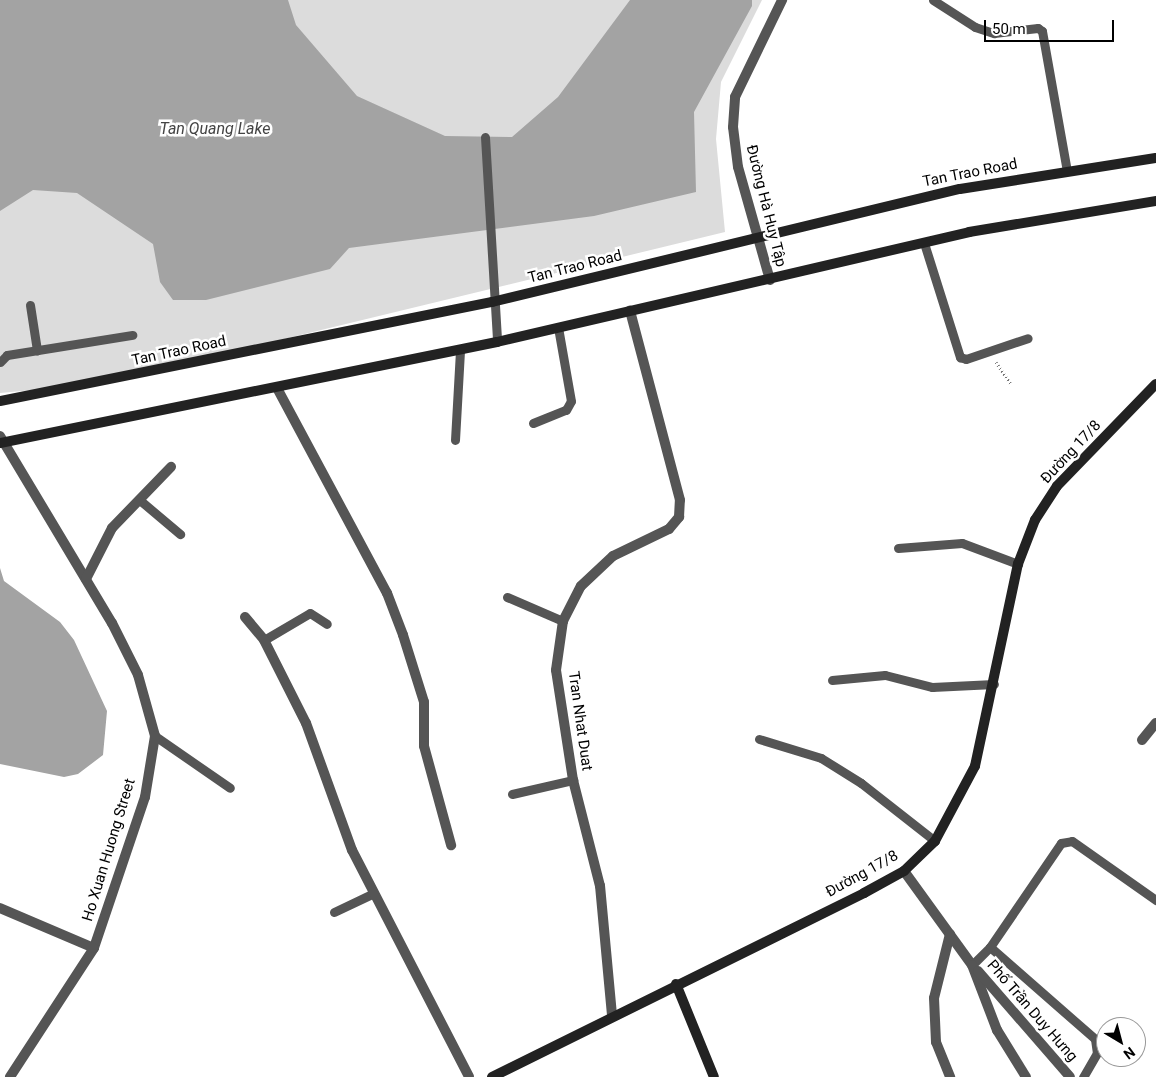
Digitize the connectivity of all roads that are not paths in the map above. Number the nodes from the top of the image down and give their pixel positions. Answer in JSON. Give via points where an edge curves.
{"nodes":[{"id":1,"x":782,"y":0,"type":"edge"},
{"id":2,"x":933,"y":0,"type":"edge"},
{"id":3,"x":485,"y":137,"type":"dead end"},
{"id":4,"x":1156,"y":158,"type":"edge"},
{"id":5,"x":1068,"y":171,"type":"junction"},
{"id":6,"x":1156,"y":201,"type":"edge"},
{"id":7,"x":757,"y":235,"type":"junction"},
{"id":8,"x":924,"y":243,"type":"junction"},
{"id":9,"x":770,"y":280,"type":"junction"},
{"id":10,"x":492,"y":302,"type":"junction"},
{"id":11,"x":30,"y":306,"type":"dead end"},
{"id":12,"x":630,"y":311,"type":"junction"},
{"id":13,"x":558,"y":327,"type":"junction"},
{"id":14,"x":132,"y":335,"type":"dead end"},
{"id":15,"x":1028,"y":338,"type":"dead end"},
{"id":16,"x":497,"y":342,"type":"junction"},
{"id":17,"x":37,"y":350,"type":"junction"},
{"id":18,"x":460,"y":350,"type":"junction"},
{"id":19,"x":0,"y":362,"type":"edge"},
{"id":20,"x":1156,"y":384,"type":"edge"},
{"id":21,"x":277,"y":388,"type":"junction"},
{"id":22,"x":0,"y":402,"type":"edge"},
{"id":23,"x":533,"y":423,"type":"dead end"},
{"id":24,"x":1,"y":440,"type":"edge"},
{"id":25,"x":455,"y":440,"type":"dead end"},
{"id":26,"x":171,"y":467,"type":"dead end"},
{"id":27,"x":142,"y":502,"type":"junction"},
{"id":28,"x":180,"y":534,"type":"dead end"},
{"id":29,"x":898,"y":548,"type":"dead end"},
{"id":30,"x":1018,"y":564,"type":"junction"},
{"id":31,"x":86,"y":579,"type":"junction"},
{"id":32,"x":507,"y":597,"type":"dead end"},
{"id":33,"x":245,"y":617,"type":"dead end"},
{"id":34,"x":563,"y":621,"type":"junction"},
{"id":35,"x":327,"y":624,"type":"dead end"},
{"id":36,"x":264,"y":640,"type":"junction"},
{"id":37,"x":832,"y":680,"type":"dead end"},
{"id":38,"x":994,"y":684,"type":"junction"},
{"id":39,"x":1156,"y":723,"type":"edge"},
{"id":40,"x":155,"y":736,"type":"junction"},
{"id":41,"x":759,"y":739,"type":"dead end"},
{"id":42,"x":1142,"y":740,"type":"dead end"},
{"id":43,"x":573,"y":780,"type":"junction"},
{"id":44,"x":230,"y":788,"type":"dead end"},
{"id":45,"x":512,"y":794,"type":"dead end"},
{"id":46,"x":935,"y":841,"type":"junction"},
{"id":47,"x":451,"y":845,"type":"dead end"},
{"id":48,"x":904,"y":871,"type":"junction"},
{"id":49,"x":374,"y":893,"type":"junction"},
{"id":50,"x":1156,"y":900,"type":"edge"},
{"id":51,"x":0,"y":908,"type":"edge"},
{"id":52,"x":334,"y":912,"type":"dead end"},
{"id":53,"x":950,"y":934,"type":"junction"},
{"id":54,"x":990,"y":947,"type":"junction"},
{"id":55,"x":94,"y":948,"type":"junction"},
{"id":56,"x":972,"y":965,"type":"junction"},
{"id":57,"x":676,"y":984,"type":"junction"},
{"id":58,"x":612,"y":1015,"type":"junction"},
{"id":59,"x":10,"y":1077,"type":"edge"},
{"id":60,"x":469,"y":1077,"type":"edge"},
{"id":61,"x":492,"y":1077,"type":"edge"},
{"id":62,"x":714,"y":1077,"type":"edge"},
{"id":63,"x":950,"y":1077,"type":"edge"},
{"id":64,"x":1026,"y":1077,"type":"edge"},
{"id":65,"x":1070,"y":1077,"type":"edge"},
{"id":66,"x":1083,"y":1077,"type":"edge"}],
"edges":[{"from":1,"to":7,"type":"street","name":"Đường Hà Huy Tập","via":[[735,97],[738,167]]},
{"from":2,"to":5,"type":"lane","via":[[975,27],[994,32],[1038,28],[1042,31]]},
{"from":3,"to":10,"type":"lane"},
{"from":4,"to":5,"type":"main road","name":"Tan Trao Road"},
{"from":5,"to":7,"type":"main road","name":"Tan Trao Road","via":[[960,189]]},
{"from":6,"to":8,"type":"main road"},
{"from":7,"to":9,"type":"street","name":"Đường Hà Huy Tập"},
{"from":7,"to":10,"type":"main road","name":"Tan Trao Road"},
{"from":8,"to":9,"type":"main road"},
{"from":8,"to":15,"type":"lane","via":[[956,351],[966,359]]},
{"from":9,"to":12,"type":"main road"},
{"from":10,"to":16,"type":"lane"},
{"from":10,"to":22,"type":"main road","name":"Tan Trao Road"},
{"from":11,"to":17,"type":"lane"},
{"from":12,"to":13,"type":"main road"},
{"from":12,"to":34,"type":"street","name":"Tran Nhat Duat","via":[[680,500],[679,517],[669,529],[613,556],[581,586]]},
{"from":13,"to":16,"type":"main road"},
{"from":13,"to":23,"type":"lane","via":[[571,401],[566,410]]},
{"from":14,"to":17,"type":"lane"},
{"from":16,"to":18,"type":"main road"},
{"from":17,"to":19,"type":"lane","via":[[7,355]]},
{"from":18,"to":21,"type":"main road"},
{"from":18,"to":25,"type":"lane"},
{"from":20,"to":30,"type":"main road","name":"Đường 17/8","via":[[1057,486],[1035,520]]},
{"from":21,"to":24,"type":"main road"},
{"from":21,"to":47,"type":"street","via":[[397,618],[424,702],[424,746]]},
{"from":24,"to":31,"type":"street","name":"Ho Xuan Huong Street"},
{"from":26,"to":27,"type":"street"},
{"from":27,"to":28,"type":"lane"},
{"from":27,"to":31,"type":"street","via":[[112,528]]},
{"from":29,"to":30,"type":"lane","via":[[962,543]]},
{"from":30,"to":38,"type":"main road","name":"Đường 17/8"},
{"from":31,"to":40,"type":"street","name":"Ho Xuan Huong Street","via":[[138,675]]},
{"from":32,"to":34,"type":"lane"},
{"from":33,"to":36,"type":"street"},
{"from":34,"to":43,"type":"street","name":"Tran Nhat Duat","via":[[556,670]]},
{"from":35,"to":36,"type":"lane","via":[[310,613]]},
{"from":36,"to":49,"type":"street","via":[[321,756],[341,823]]},
{"from":37,"to":38,"type":"lane","via":[[885,675],[932,687]]},
{"from":38,"to":46,"type":"main road","name":"Đường 17/8","via":[[975,766]]},
{"from":39,"to":42,"type":"street"},
{"from":40,"to":44,"type":"lane"},
{"from":40,"to":55,"type":"street","name":"Ho Xuan Huong Street","via":[[144,797]]},
{"from":41,"to":46,"type":"lane","via":[[821,758],[861,783]]},
{"from":43,"to":45,"type":"lane"},
{"from":43,"to":58,"type":"street","name":"Tran Nhat Duat","via":[[600,886]]},
{"from":46,"to":48,"type":"main road","name":"Đường 17/8"},
{"from":48,"to":53,"type":"street"},
{"from":48,"to":57,"type":"main road","name":"Đường 17/8"},
{"from":49,"to":52,"type":"lane"},
{"from":49,"to":60,"type":"street"},
{"from":50,"to":54,"type":"lane","via":[[1072,841],[1065,842]]},
{"from":51,"to":55,"type":"street"},
{"from":53,"to":56,"type":"street"},
{"from":53,"to":63,"type":"street","via":[[934,998],[936,1042]]},
{"from":54,"to":56,"type":"lane"},
{"from":54,"to":66,"type":"lane","via":[[1096,1039],[1097,1053]]},
{"from":55,"to":59,"type":"street","name":"Ho Xuan Huong Street"},
{"from":56,"to":64,"type":"street","via":[[997,1030]]},
{"from":56,"to":65,"type":"street","name":"Phố Trần Duy Hưng"},
{"from":57,"to":58,"type":"main road","name":"Đường 17/8"},
{"from":57,"to":62,"type":"main road"},
{"from":58,"to":61,"type":"main road","name":"Đường 17/8"}]}
